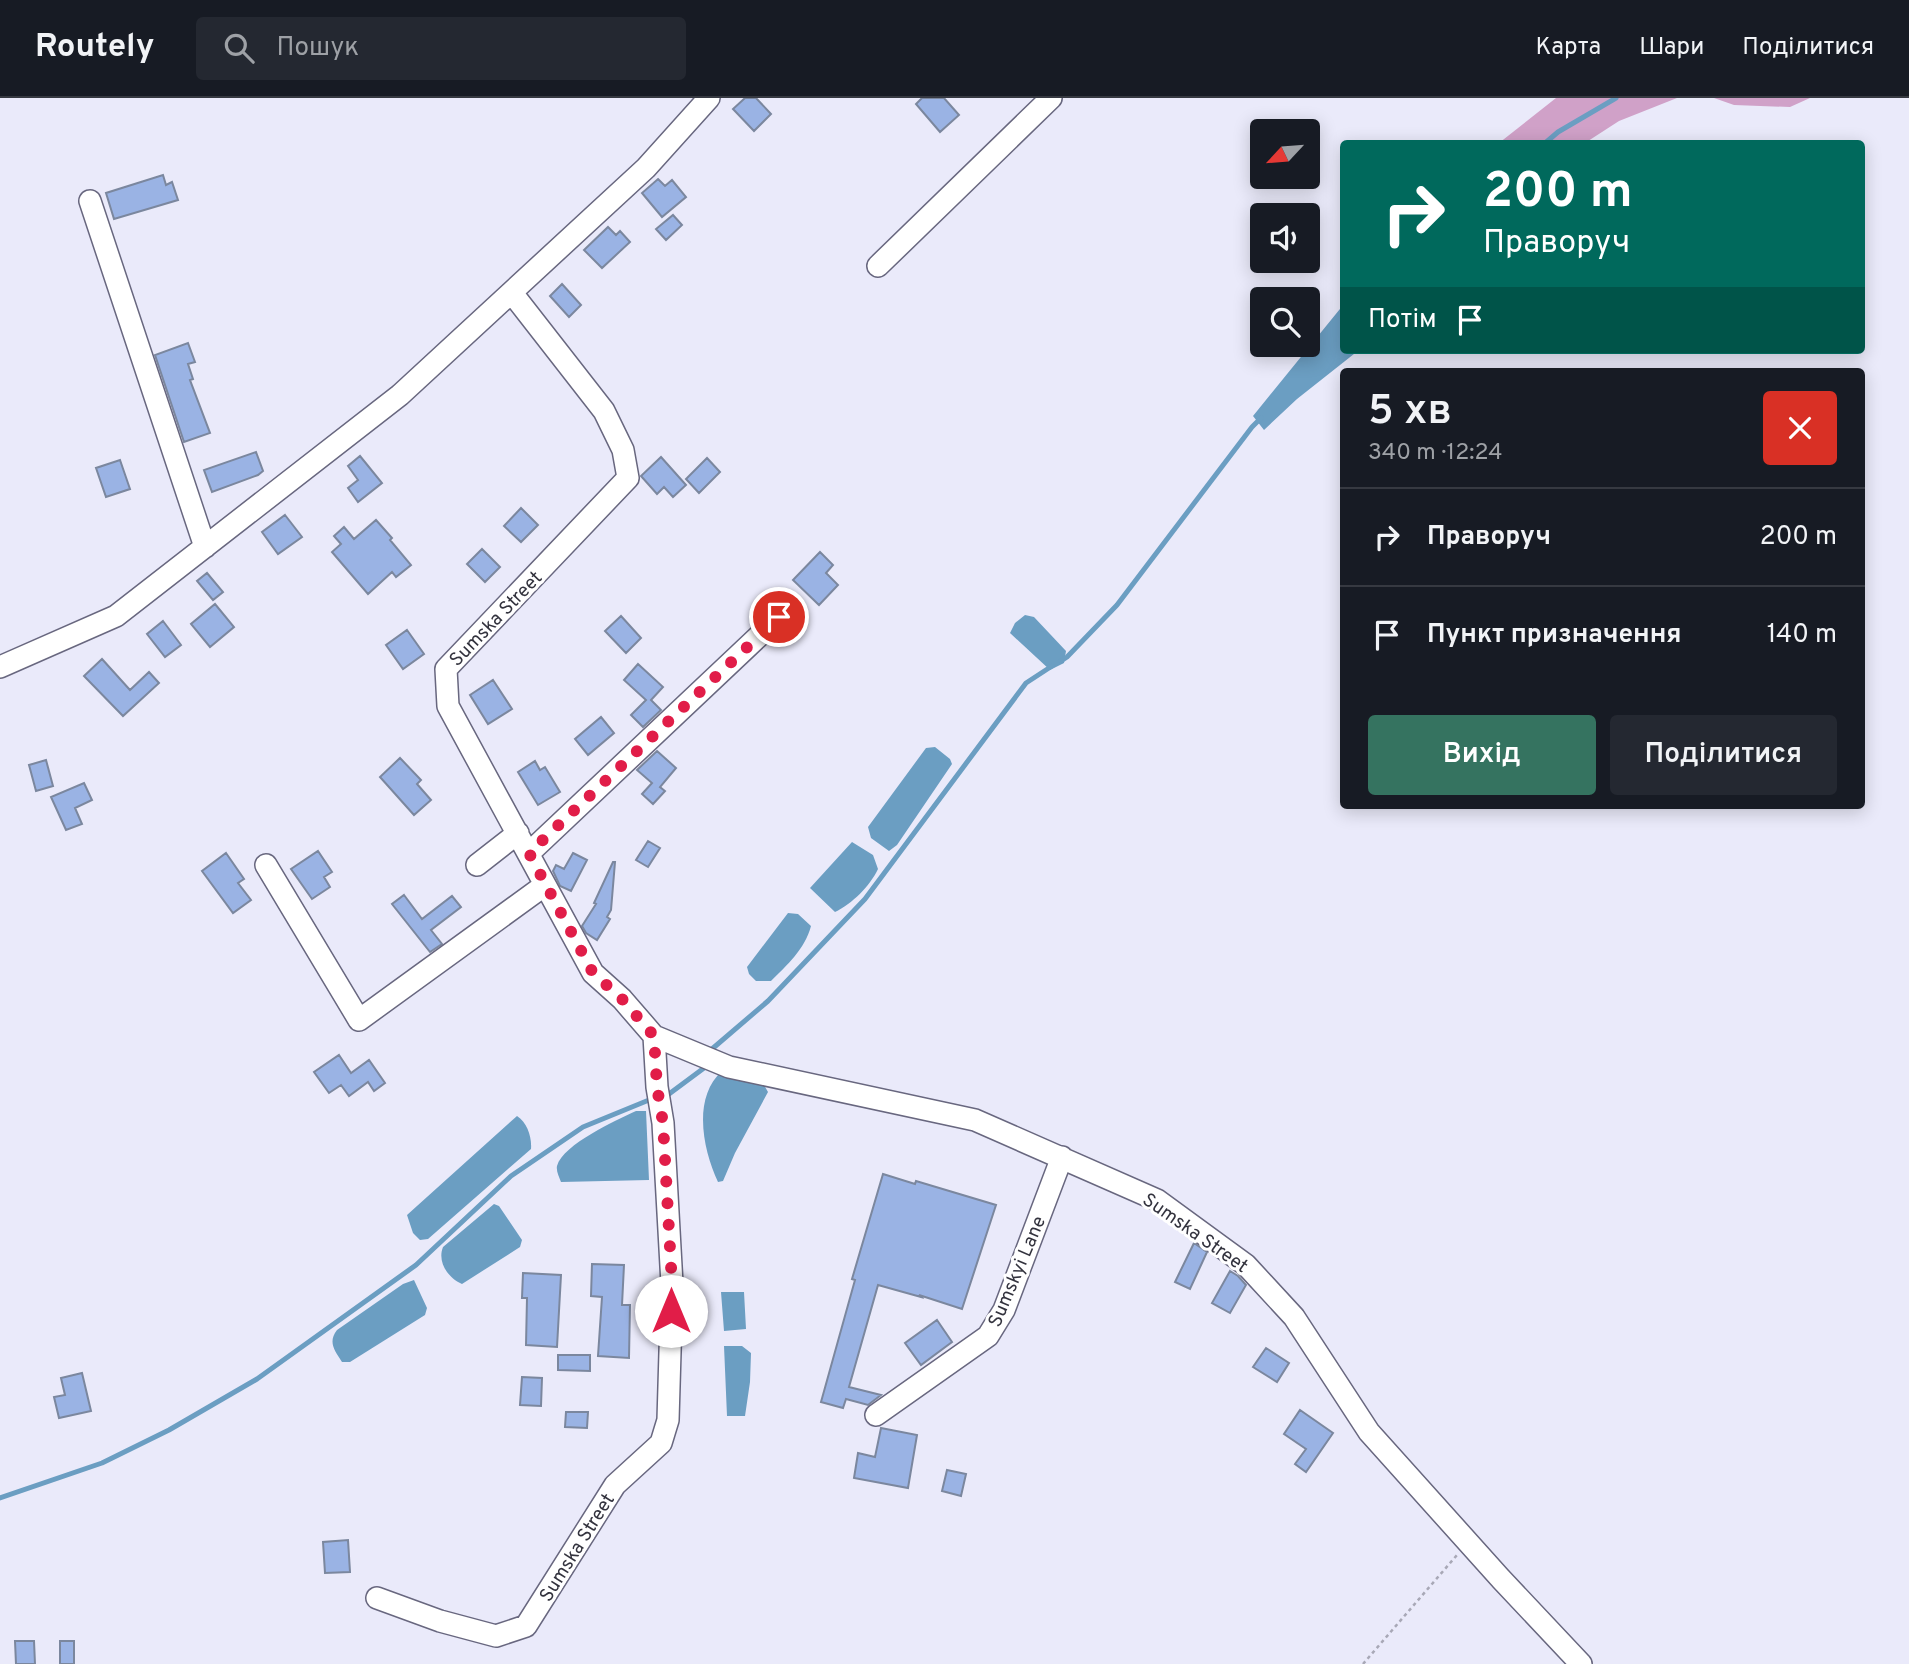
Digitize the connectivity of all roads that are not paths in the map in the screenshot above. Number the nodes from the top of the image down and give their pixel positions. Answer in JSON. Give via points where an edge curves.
{"nodes":[{"id":1,"x":709,"y":98,"type":"edge"},
{"id":2,"x":1052,"y":98,"type":"edge"},
{"id":3,"x":90,"y":201,"type":"dead end"},
{"id":4,"x":877,"y":266,"type":"dead end"},
{"id":5,"x":512,"y":293,"type":"junction"},
{"id":6,"x":205,"y":547,"type":"junction"},
{"id":7,"x":779,"y":617,"type":"dead end"},
{"id":8,"x":0,"y":667,"type":"edge"},
{"id":9,"x":518,"y":834,"type":"junction"},
{"id":10,"x":529,"y":853,"type":"junction"},
{"id":11,"x":265,"y":865,"type":"dead end"},
{"id":12,"x":477,"y":865,"type":"dead end"},
{"id":13,"x":545,"y":885,"type":"junction"},
{"id":14,"x":654,"y":1036,"type":"junction"},
{"id":15,"x":1062,"y":1157,"type":"junction"},
{"id":16,"x":876,"y":1415,"type":"dead end"},
{"id":17,"x":377,"y":1598,"type":"dead end"},
{"id":18,"x":1581,"y":1664,"type":"edge"}],
"edges":[{"from":1,"to":5,"type":"street","via":[[646,168]]},
{"from":2,"to":4,"type":"street"},
{"from":3,"to":6,"type":"street"},
{"from":5,"to":6,"type":"street","via":[[400,395]]},
{"from":5,"to":9,"type":"street","name":"Sumska Street","via":[[604,411],[623,450],[628,478],[446,669],[448,706]]},
{"from":6,"to":8,"type":"street","via":[[116,616]]},
{"from":7,"to":10,"type":"street"},
{"from":9,"to":10,"type":"street","name":"Sumska Street"},
{"from":9,"to":12,"type":"street"},
{"from":10,"to":13,"type":"street","name":"Sumska Street"},
{"from":11,"to":13,"type":"street","via":[[359,1020]]},
{"from":13,"to":14,"type":"street","name":"Sumska Street","via":[[593,973]]},
{"from":14,"to":15,"type":"street","name":"Sumska Street","via":[[729,1067],[975,1120]]},
{"from":14,"to":17,"type":"street","name":"Sumska Street","via":[[672,1284],[668,1420],[661,1443],[615,1485],[526,1626],[496,1636]]},
{"from":15,"to":16,"type":"street","name":"Sumskyi Lane","via":[[1004,1310],[988,1336]]},
{"from":15,"to":18,"type":"street","name":"Sumska Street","via":[[1157,1200],[1246,1265],[1294,1317],[1369,1432]]}]}
